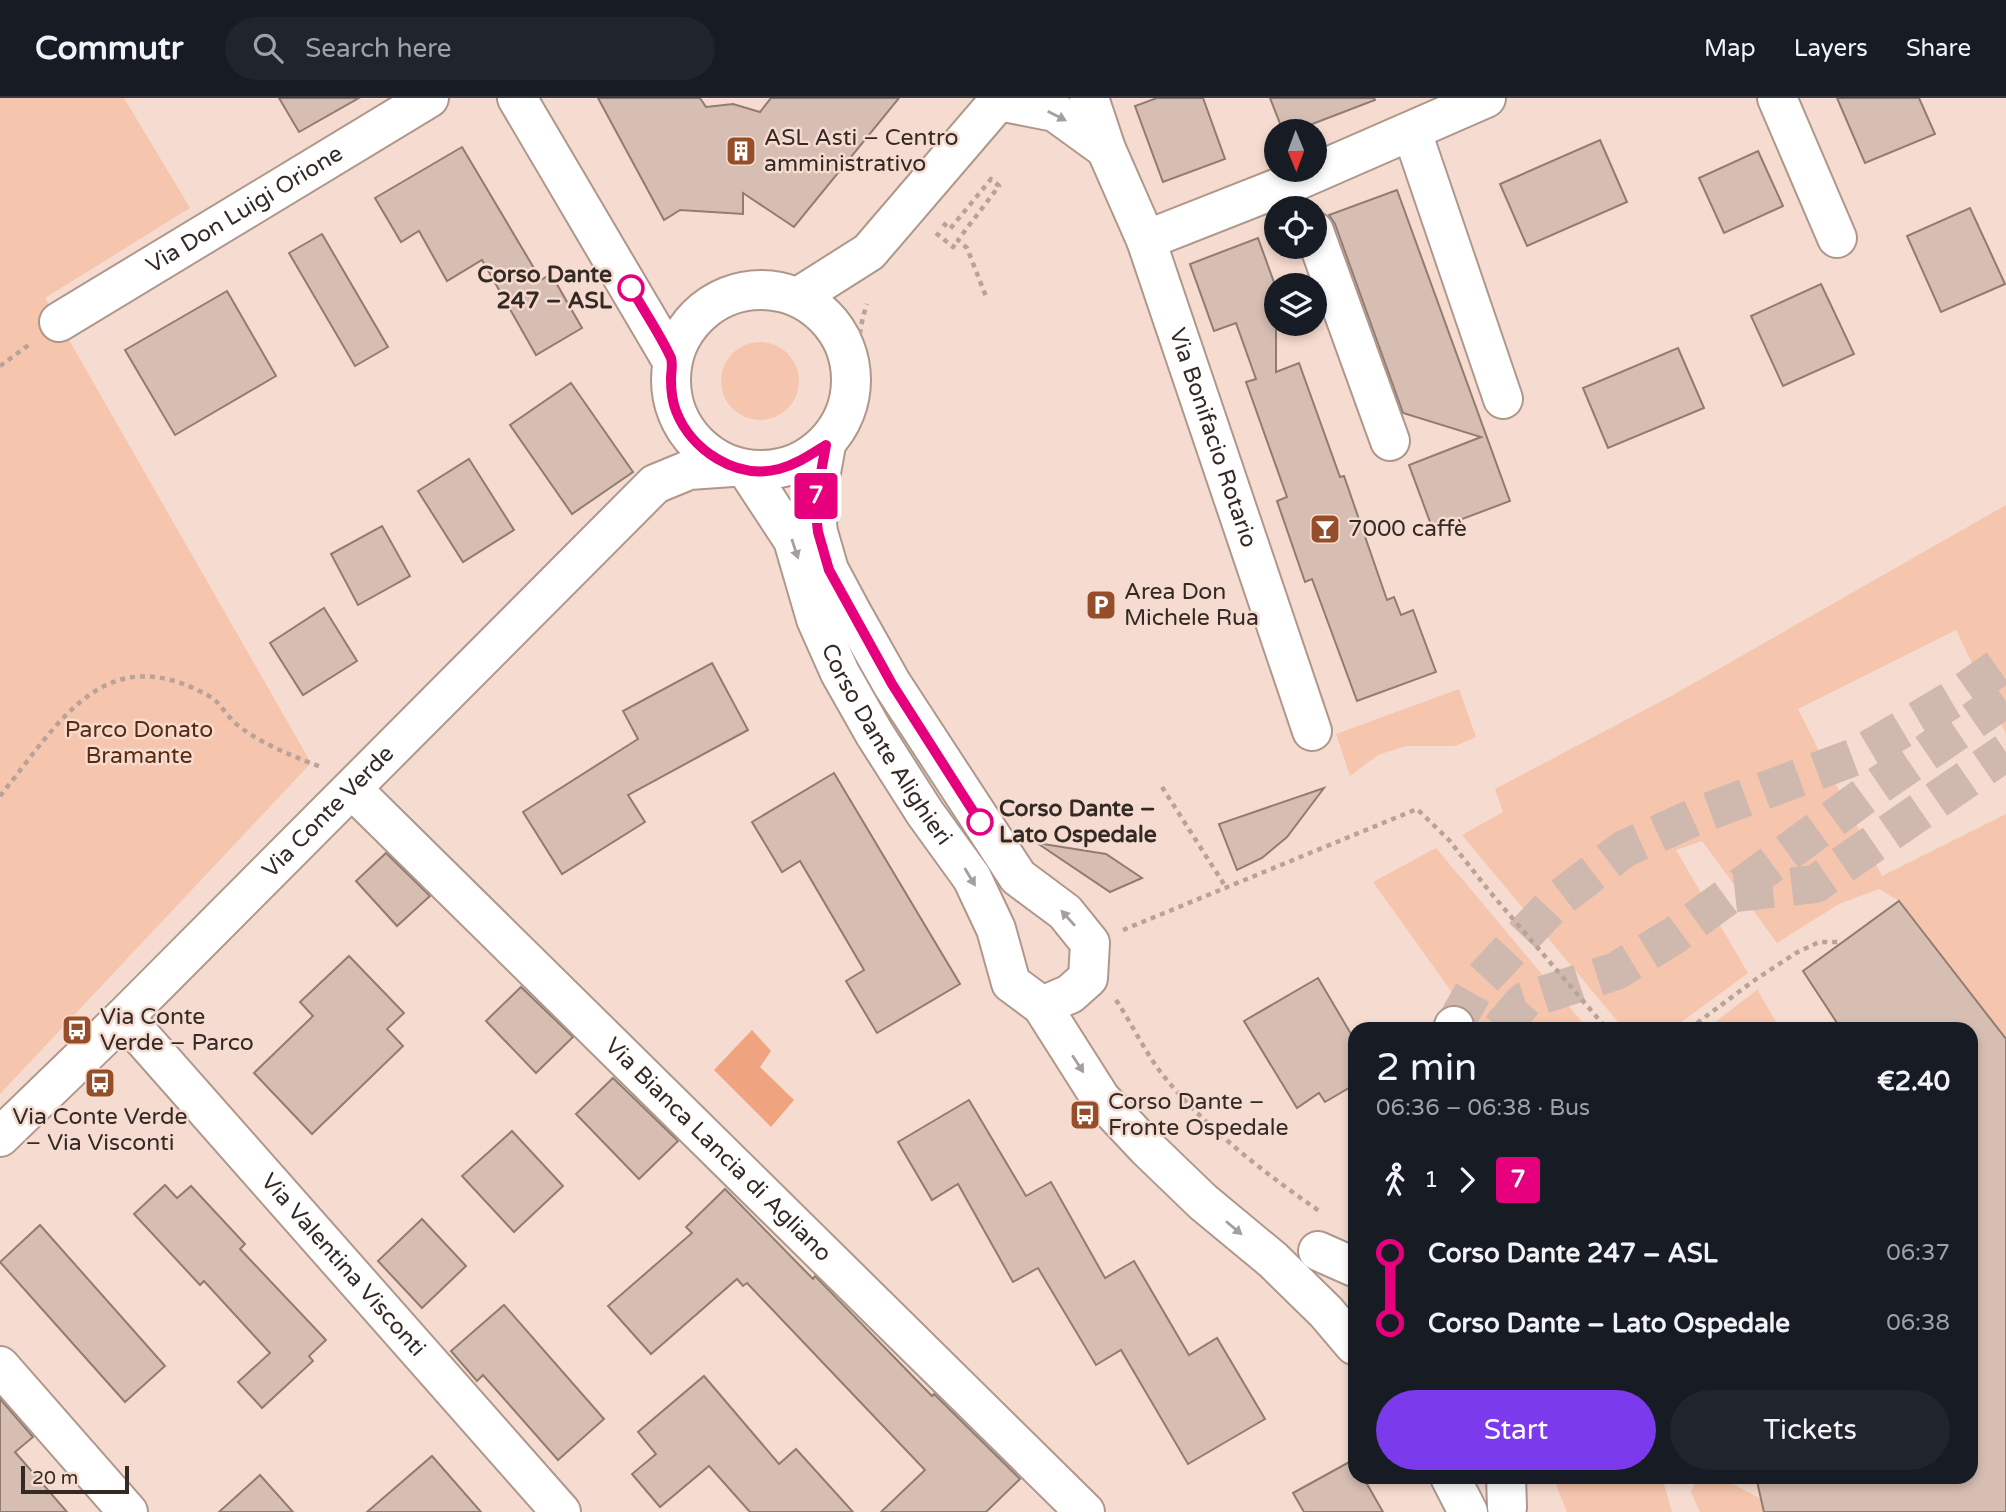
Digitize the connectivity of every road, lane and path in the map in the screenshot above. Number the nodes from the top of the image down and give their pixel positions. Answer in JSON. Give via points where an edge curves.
{"nodes":[{"id":1,"x":429,"y":98,"type":"edge"},
{"id":2,"x":517,"y":98,"type":"edge"},
{"id":3,"x":1089,"y":98,"type":"edge"},
{"id":4,"x":1486,"y":98,"type":"edge"},
{"id":5,"x":1777,"y":98,"type":"edge"},
{"id":6,"x":1000,"y":100,"type":"edge"},
{"id":7,"x":1412,"y":132,"type":"junction"},
{"id":8,"x":1106,"y":149,"type":"junction"},
{"id":9,"x":1301,"y":194,"type":"edge"},
{"id":10,"x":941,"y":222,"type":"dead end"},
{"id":11,"x":936,"y":234,"type":"dead end"},
{"id":12,"x":1838,"y":239,"type":"dead end"},
{"id":13,"x":958,"y":240,"type":"junction"},
{"id":14,"x":1146,"y":240,"type":"junction"},
{"id":15,"x":869,"y":252,"type":"junction"},
{"id":16,"x":1324,"y":259,"type":"edge"},
{"id":17,"x":631,"y":288,"type":"junction"},
{"id":18,"x":797,"y":297,"type":"junction"},
{"id":19,"x":987,"y":299,"type":"dead end"},
{"id":20,"x":704,"y":311,"type":"junction"},
{"id":21,"x":59,"y":322,"type":"dead end"},
{"id":22,"x":841,"y":335,"type":"junction"},
{"id":23,"x":672,"y":361,"type":"junction"},
{"id":24,"x":1503,"y":399,"type":"dead end"},
{"id":25,"x":681,"y":423,"type":"junction"},
{"id":26,"x":1390,"y":441,"type":"dead end"},
{"id":27,"x":826,"y":445,"type":"junction"},
{"id":28,"x":740,"y":468,"type":"junction"},
{"id":29,"x":655,"y":484,"type":"junction"},
{"id":30,"x":1312,"y":730,"type":"dead end"},
{"id":31,"x":1162,"y":787,"type":"dead end"},
{"id":32,"x":352,"y":789,"type":"junction"},
{"id":33,"x":0,"y":796,"type":"edge"},
{"id":34,"x":1227,"y":888,"type":"junction"},
{"id":35,"x":1126,"y":928,"type":"junction"},
{"id":36,"x":1127,"y":938,"type":"dead end"},
{"id":37,"x":1842,"y":942,"type":"dead end"},
{"id":38,"x":1090,"y":943,"type":"junction"},
{"id":39,"x":1115,"y":994,"type":"dead end"},
{"id":40,"x":1042,"y":1006,"type":"junction"},
{"id":41,"x":124,"y":1017,"type":"junction"},
{"id":42,"x":1601,"y":1022,"type":"edge"},
{"id":43,"x":1698,"y":1022,"type":"edge"},
{"id":44,"x":0,"y":1138,"type":"edge"},
{"id":45,"x":1324,"y":1235,"type":"joint"},
{"id":46,"x":1348,"y":1260,"type":"edge"},
{"id":47,"x":1348,"y":1338,"type":"edge"},
{"id":48,"x":0,"y":1366,"type":"edge"},
{"id":49,"x":1454,"y":1484,"type":"edge"},
{"id":50,"x":128,"y":1512,"type":"edge"},
{"id":51,"x":561,"y":1512,"type":"edge"},
{"id":52,"x":1085,"y":1512,"type":"edge"},
{"id":53,"x":1468,"y":1512,"type":"edge"}],
"edges":[{"from":1,"to":21,"type":"street","name":"Via Don Luigi Orione"},
{"from":2,"to":17,"type":"street"},
{"from":3,"to":8,"type":"street","name":"Via Bonifacio Rotario"},
{"from":4,"to":7,"type":"street"},
{"from":5,"to":12,"type":"street"},
{"from":6,"to":8,"type":"street","one_way":true,"via":[[1055,112]]},
{"from":6,"to":15,"type":"street"},
{"from":7,"to":9,"type":"street"},
{"from":7,"to":24,"type":"street"},
{"from":8,"to":14,"type":"street","name":"Via Bonifacio Rotario"},
{"from":9,"to":14,"type":"street"},
{"from":10,"to":13,"type":"path","via":[[950,229],[990,179],[999,186]]},
{"from":11,"to":13,"type":"path","via":[[953,247]]},
{"from":13,"to":19,"type":"path","via":[[967,248]]},
{"from":14,"to":30,"type":"street","name":"Via Bonifacio Rotario"},
{"from":15,"to":18,"type":"street"},
{"from":15,"to":22,"type":"street","via":[[863,297]]},
{"from":16,"to":26,"type":"street"},
{"from":17,"to":20,"type":"street"},
{"from":17,"to":23,"type":"street"},
{"from":18,"to":20,"type":"street","via":[[749,291]]},
{"from":18,"to":22,"type":"street","via":[[822,313]]},
{"from":20,"to":23,"type":"street","via":[[689,325]]},
{"from":22,"to":27,"type":"street","via":[[851,363],[852,392],[843,421]]},
{"from":23,"to":25,"type":"street","via":[[671,393]]},
{"from":25,"to":28,"type":"street","via":[[712,457]]},
{"from":25,"to":29,"type":"street","name":"Via Conte Verde"},
{"from":27,"to":28,"type":"street","via":[[803,461],[776,470]]},
{"from":38,"to":27,"type":"street","name":"Corso Dante Alighieri","one_way":true,"via":[[1065,912],[1018,877],[892,684],[829,570],[815,505]]},
{"from":28,"to":29,"type":"street","name":"Via Conte Verde","via":[[689,470]]},
{"from":28,"to":40,"type":"street","name":"Corso Dante Alighieri","one_way":true,"via":[[793,540],[816,619],[874,733],[971,878],[996,929],[1011,983]]},
{"from":29,"to":32,"type":"street","name":"Via Conte Verde"},
{"from":31,"to":34,"type":"path"},
{"from":32,"to":33,"type":"path","via":[[324,768],[267,745],[234,722],[212,697],[170,678],[139,675],[100,686],[68,711]]},
{"from":32,"to":41,"type":"street","name":"Via Conte Verde"},
{"from":32,"to":52,"type":"street","name":"Via Bianca Lancia di Agliano"},
{"from":34,"to":35,"type":"path"},
{"from":34,"to":42,"type":"path","via":[[1417,809],[1449,840]]},
{"from":35,"to":36,"type":"path"},
{"from":35,"to":38,"type":"path"},
{"from":37,"to":43,"type":"path","via":[[1819,942],[1796,953]]},
{"from":38,"to":40,"type":"street","via":[[1088,978],[1070,994]]},
{"from":39,"to":45,"type":"path","via":[[1161,1073],[1199,1114],[1274,1179]]},
{"from":40,"to":47,"type":"street","name":"Corso Dante Alighieri","one_way":true,"via":[[1101,1099]]},
{"from":41,"to":44,"type":"street","name":"Via Conte Verde"},
{"from":41,"to":51,"type":"street","name":"Via Valentina Visconti"},
{"from":45,"to":46,"type":"street"},
{"from":48,"to":50,"type":"street"},
{"from":49,"to":53,"type":"street"}]}
